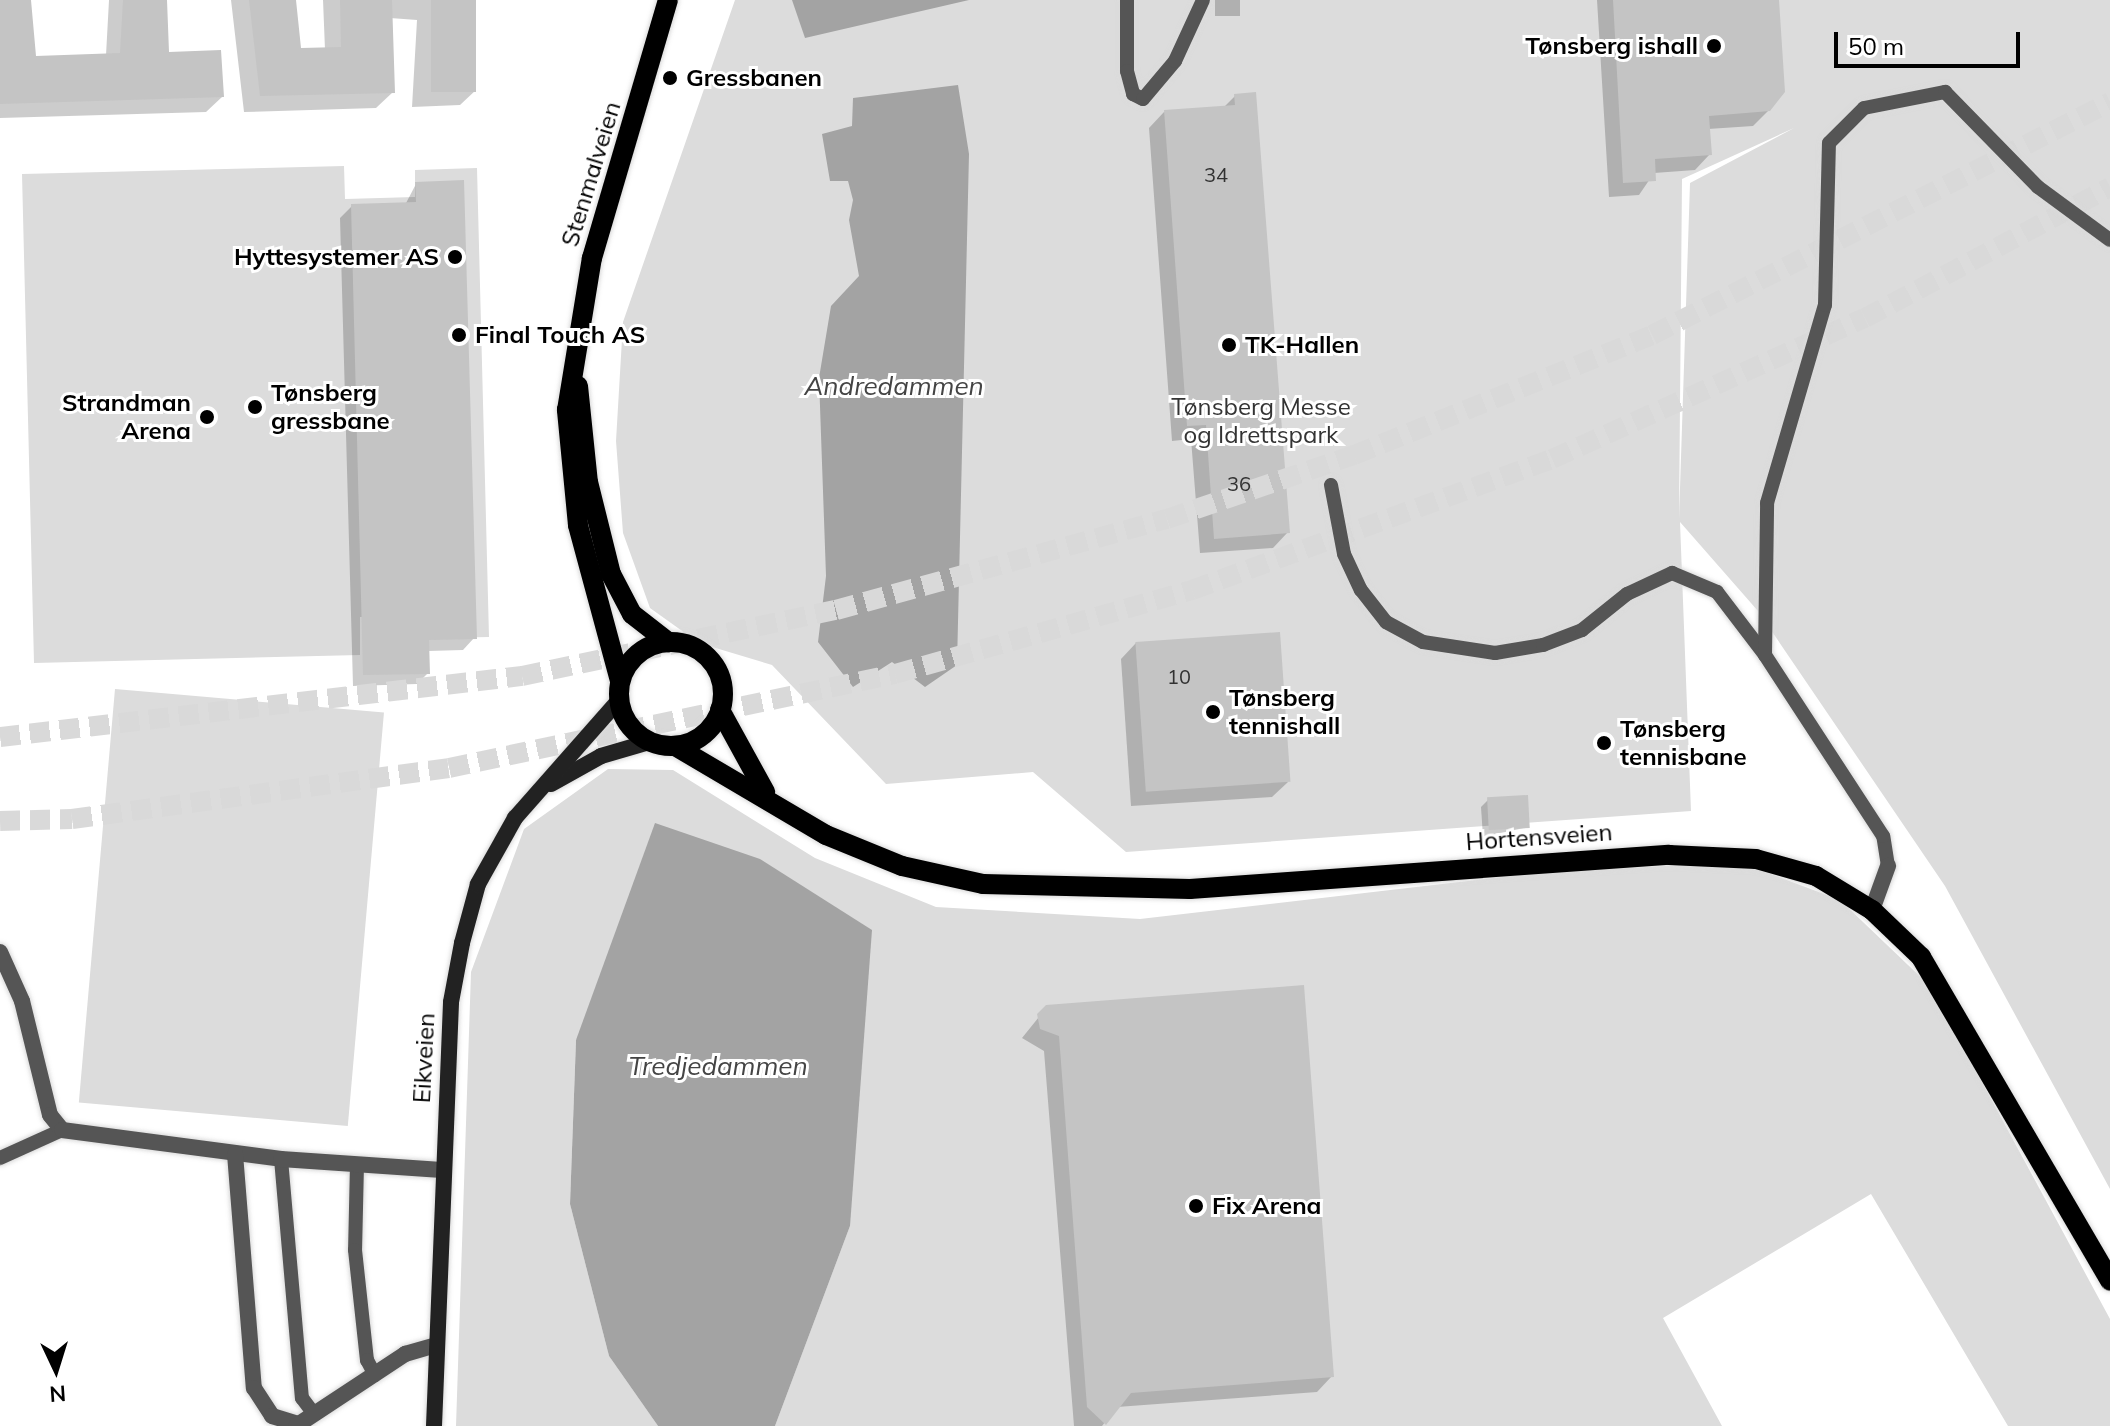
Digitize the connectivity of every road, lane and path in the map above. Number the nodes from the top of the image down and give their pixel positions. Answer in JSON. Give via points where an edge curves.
{"nodes":[{"id":1,"x":668,"y":0,"type":"edge"},
{"id":2,"x":1127,"y":0,"type":"edge"},
{"id":3,"x":1203,"y":0,"type":"edge"},
{"id":4,"x":2110,"y":240,"type":"edge"},
{"id":5,"x":576,"y":366,"type":"junction"},
{"id":6,"x":1331,"y":485,"type":"dead end"},
{"id":7,"x":668,"y":642,"type":"junction"},
{"id":8,"x":1765,"y":655,"type":"junction"},
{"id":9,"x":620,"y":691,"type":"junction"},
{"id":10,"x":720,"y":710,"type":"junction"},
{"id":11,"x":649,"y":742,"type":"junction"},
{"id":12,"x":675,"y":746,"type":"junction"},
{"id":13,"x":537,"y":795,"type":"junction"},
{"id":14,"x":772,"y":802,"type":"junction"},
{"id":15,"x":1888,"y":866,"type":"joint"},
{"id":16,"x":1872,"y":910,"type":"junction"},
{"id":17,"x":0,"y":952,"type":"edge"},
{"id":18,"x":62,"y":1130,"type":"junction"},
{"id":19,"x":235,"y":1154,"type":"junction"},
{"id":20,"x":0,"y":1158,"type":"edge"},
{"id":21,"x":281,"y":1159,"type":"junction"},
{"id":22,"x":357,"y":1164,"type":"junction"},
{"id":23,"x":442,"y":1170,"type":"junction"},
{"id":24,"x":2110,"y":1281,"type":"edge"},
{"id":25,"x":436,"y":1345,"type":"junction"},
{"id":26,"x":375,"y":1375,"type":"junction"},
{"id":27,"x":314,"y":1414,"type":"junction"},
{"id":28,"x":298,"y":1425,"type":"edge"},
{"id":29,"x":434,"y":1426,"type":"edge"}],
"edges":[{"from":1,"to":5,"type":"main road","name":"Stenmalveien","via":[[592,258]]},
{"from":2,"to":3,"type":"lane","via":[[1130,88],[1143,99],[1175,61]]},
{"from":4,"to":8,"type":"lane","via":[[2038,187],[1945,92],[1864,108],[1835,135],[1825,165],[1825,305],[1767,503]]},
{"from":5,"to":7,"type":"main road","name":"Stenmalveien","via":[[588,482],[611,574],[632,614]]},
{"from":5,"to":9,"type":"main road","name":"Stenmalveien","via":[[568,456],[578,525]]},
{"from":6,"to":8,"type":"lane","via":[[1344,554],[1361,590],[1386,622],[1423,642],[1495,653],[1543,645],[1582,630],[1637,588],[1672,573],[1717,592]]},
{"from":7,"to":9,"type":"main road","via":[[638,654]]},
{"from":7,"to":10,"type":"main road","name":"Stenmalveien","via":[[712,663]]},
{"from":8,"to":15,"type":"lane","via":[[1883,836]]},
{"from":9,"to":11,"type":"main road","name":"Stenmalveien","via":[[626,721]]},
{"from":9,"to":13,"type":"main road","name":"Eikveien"},
{"from":10,"to":12,"type":"main road","via":[[703,735]]},
{"from":10,"to":14,"type":"main road","name":"Hortensveien","via":[[732,742]]},
{"from":11,"to":12,"type":"main road"},
{"from":11,"to":13,"type":"main road","name":"Eikveien","via":[[601,756]]},
{"from":12,"to":14,"type":"main road","name":"Hortensveien"},
{"from":13,"to":23,"type":"main road","name":"Eikveien","via":[[491,856],[462,943],[451,1002]]},
{"from":14,"to":16,"type":"main road","name":"Hortensveien","via":[[876,857],[983,884],[1190,889],[1669,855],[1756,859],[1816,876]]},
{"from":15,"to":16,"type":"street"},
{"from":16,"to":24,"type":"main road","name":"Hortensveien","via":[[1903,935],[1949,996]]},
{"from":17,"to":18,"type":"street","via":[[22,1001],[50,1115]]},
{"from":18,"to":19,"type":"street"},
{"from":18,"to":20,"type":"lane"},
{"from":19,"to":21,"type":"street"},
{"from":19,"to":28,"type":"street","via":[[254,1388],[272,1416]]},
{"from":21,"to":22,"type":"street"},
{"from":21,"to":27,"type":"lane","via":[[302,1398]]},
{"from":22,"to":23,"type":"street"},
{"from":22,"to":26,"type":"lane","via":[[355,1250],[367,1360]]},
{"from":23,"to":25,"type":"main road","name":"Eikveien"},
{"from":25,"to":26,"type":"street","via":[[405,1354]]},
{"from":25,"to":29,"type":"main road","name":"Eikveien"},
{"from":26,"to":27,"type":"street"},
{"from":27,"to":28,"type":"street"}]}
